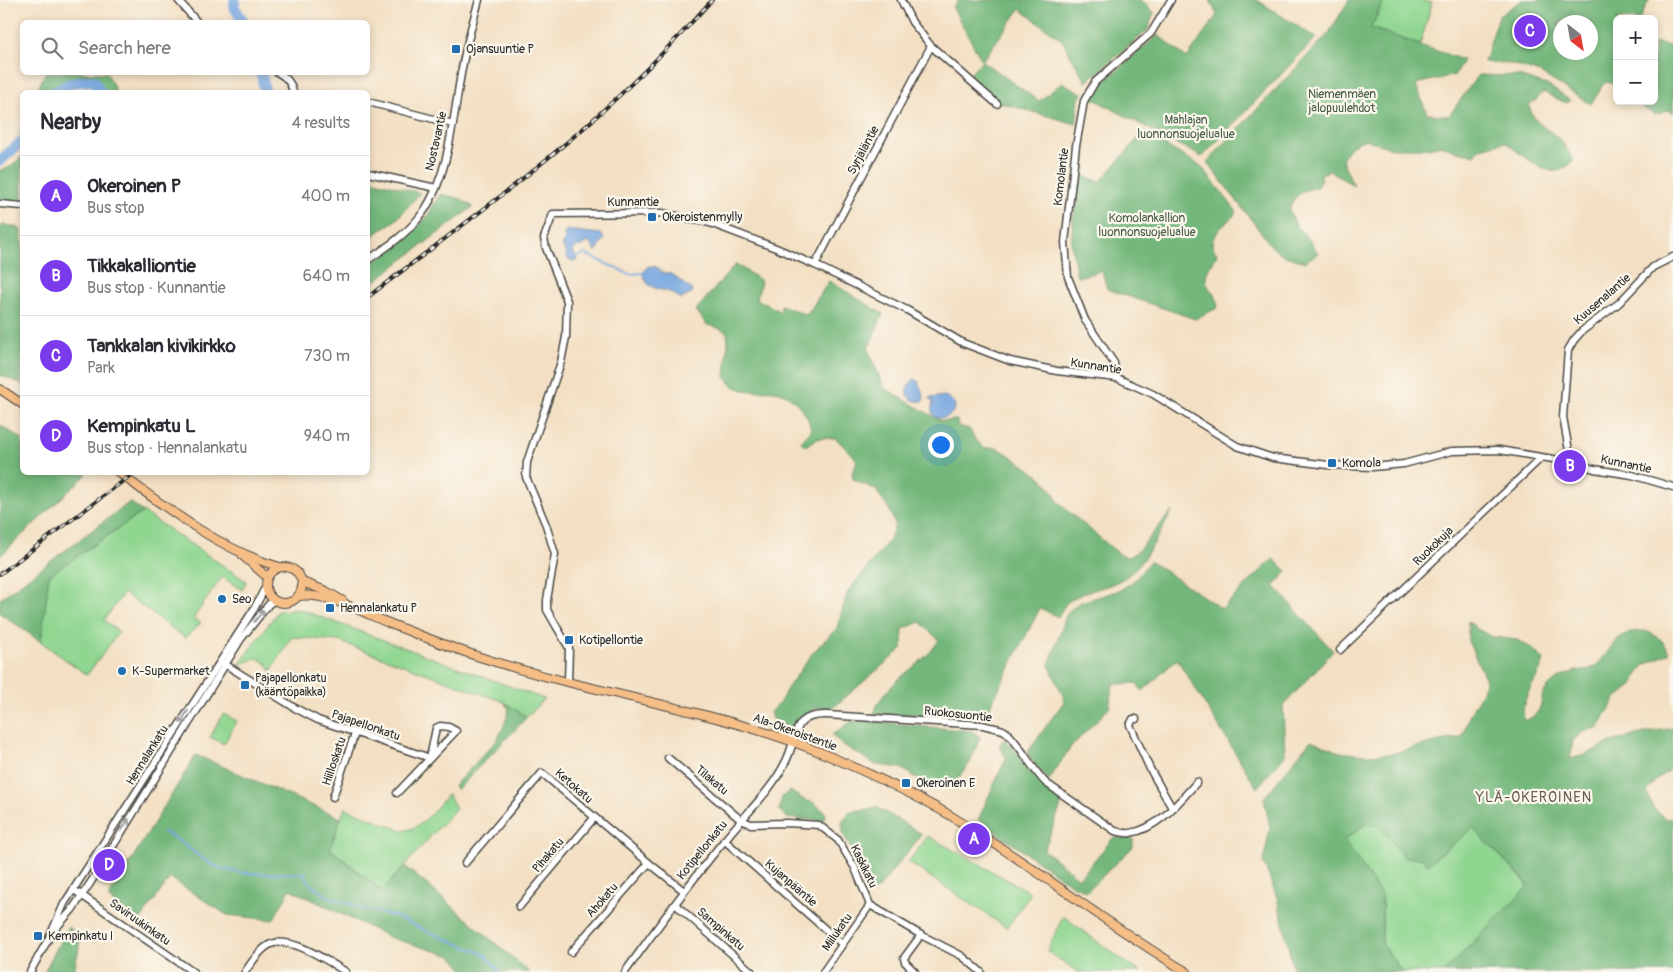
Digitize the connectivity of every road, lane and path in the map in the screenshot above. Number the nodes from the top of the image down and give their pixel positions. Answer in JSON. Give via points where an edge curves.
{"nodes":[{"id":1,"x":178,"y":0,"type":"edge"},
{"id":2,"x":479,"y":0,"type":"edge"},
{"id":3,"x":901,"y":0,"type":"edge"},
{"id":4,"x":1171,"y":0,"type":"edge"},
{"id":5,"x":195,"y":20,"type":"edge"},
{"id":6,"x":931,"y":46,"type":"junction"},
{"id":7,"x":282,"y":75,"type":"edge"},
{"id":8,"x":292,"y":90,"type":"edge"},
{"id":9,"x":370,"y":103,"type":"edge"},
{"id":10,"x":997,"y":104,"type":"dead end"},
{"id":11,"x":452,"y":124,"type":"junction"},
{"id":12,"x":370,"y":173,"type":"edge"},
{"id":13,"x":436,"y":188,"type":"junction"},
{"id":14,"x":0,"y":204,"type":"edge"},
{"id":15,"x":20,"y":206,"type":"edge"},
{"id":16,"x":1673,"y":257,"type":"edge"},
{"id":17,"x":370,"y":258,"type":"edge"},
{"id":18,"x":815,"y":265,"type":"junction"},
{"id":19,"x":1117,"y":378,"type":"junction"},
{"id":20,"x":0,"y":389,"type":"edge"},
{"id":21,"x":20,"y":403,"type":"edge"},
{"id":22,"x":1541,"y":458,"type":"junction"},
{"id":23,"x":1571,"y":462,"type":"junction"},
{"id":24,"x":122,"y":475,"type":"edge"},
{"id":25,"x":1673,"y":487,"type":"edge"},
{"id":26,"x":233,"y":549,"type":"junction"},
{"id":27,"x":280,"y":567,"type":"junction"},
{"id":28,"x":267,"y":577,"type":"junction"},
{"id":29,"x":302,"y":582,"type":"junction"},
{"id":30,"x":266,"y":586,"type":"junction"},
{"id":31,"x":298,"y":596,"type":"junction"},
{"id":32,"x":275,"y":600,"type":"junction"},
{"id":33,"x":353,"y":608,"type":"junction"},
{"id":34,"x":1340,"y":650,"type":"dead end"},
{"id":35,"x":222,"y":662,"type":"junction"},
{"id":36,"x":568,"y":682,"type":"junction"},
{"id":37,"x":1136,"y":719,"type":"dead end"},
{"id":38,"x":355,"y":733,"type":"junction"},
{"id":39,"x":793,"y":742,"type":"junction"},
{"id":40,"x":430,"y":758,"type":"junction"},
{"id":41,"x":668,"y":758,"type":"dead end"},
{"id":42,"x":1197,"y":782,"type":"dead end"},
{"id":43,"x":397,"y":793,"type":"dead end"},
{"id":44,"x":333,"y":797,"type":"dead end"},
{"id":45,"x":1172,"y":808,"type":"junction"},
{"id":46,"x":594,"y":818,"type":"junction"},
{"id":47,"x":741,"y":820,"type":"junction"},
{"id":48,"x":724,"y":840,"type":"junction"},
{"id":49,"x":465,"y":863,"type":"dead end"},
{"id":50,"x":649,"y":864,"type":"junction"},
{"id":51,"x":74,"y":890,"type":"junction"},
{"id":52,"x":684,"y":891,"type":"junction"},
{"id":53,"x":82,"y":895,"type":"junction"},
{"id":54,"x":675,"y":904,"type":"junction"},
{"id":55,"x":870,"y":905,"type":"junction"},
{"id":56,"x":519,"y":907,"type":"dead end"},
{"id":57,"x":921,"y":935,"type":"junction"},
{"id":58,"x":50,"y":936,"type":"junction"},
{"id":59,"x":842,"y":944,"type":"junction"},
{"id":60,"x":572,"y":952,"type":"dead end"},
{"id":61,"x":30,"y":972,"type":"edge"},
{"id":62,"x":193,"y":972,"type":"edge"},
{"id":63,"x":245,"y":972,"type":"edge"},
{"id":64,"x":346,"y":972,"type":"edge"},
{"id":65,"x":625,"y":972,"type":"edge"},
{"id":66,"x":752,"y":972,"type":"edge"},
{"id":67,"x":823,"y":972,"type":"edge"},
{"id":68,"x":915,"y":972,"type":"edge"},
{"id":69,"x":981,"y":972,"type":"edge"},
{"id":70,"x":1187,"y":972,"type":"edge"}],
"edges":[{"from":1,"to":5,"type":"street"},
{"from":2,"to":11,"type":"street","name":"Nostavantie"},
{"from":3,"to":6,"type":"street","via":[[912,22]]},
{"from":4,"to":19,"type":"street","name":"Komolantie","via":[[1151,34],[1095,82],[1084,100],[1076,146],[1065,242],[1068,277],[1085,320],[1114,363]]},
{"from":6,"to":10,"type":"street"},
{"from":6,"to":18,"type":"street","name":"Syrjäläntie"},
{"from":7,"to":8,"type":"street"},
{"from":9,"to":11,"type":"street"},
{"from":11,"to":13,"type":"street","name":"Nostavantie"},
{"from":12,"to":13,"type":"street"},
{"from":13,"to":17,"type":"street","name":"Nostavantie","via":[[418,219]]},
{"from":14,"to":15,"type":"street"},
{"from":16,"to":23,"type":"street","name":"Kuusenalantie","via":[[1653,267],[1619,302],[1582,331],[1568,350],[1563,417]]},
{"from":18,"to":19,"type":"street","name":"Kunnantie","via":[[907,310],[963,342],[1010,361],[1057,371]]},
{"from":18,"to":36,"type":"street","name":"Kunnantie","via":[[710,223],[662,212],[552,214],[544,238],[567,301],[566,337],[559,370],[527,462],[526,477],[555,554],[547,610],[569,648]]},
{"from":19,"to":22,"type":"street","name":"Kunnantie","via":[[1153,394],[1237,446],[1273,458],[1328,466],[1372,467],[1404,464],[1452,451],[1498,450]]},
{"from":20,"to":21,"type":"main road"},
{"from":22,"to":23,"type":"street","name":"Kunnantie"},
{"from":22,"to":34,"type":"street","name":"Ruokokuja"},
{"from":23,"to":25,"type":"street","name":"Kunnantie"},
{"from":24,"to":26,"type":"main road"},
{"from":26,"to":27,"type":"main road"},
{"from":26,"to":28,"type":"main road"},
{"from":27,"to":28,"type":"main road"},
{"from":27,"to":29,"type":"main road","via":[[292,568]]},
{"from":28,"to":30,"type":"main road"},
{"from":29,"to":31,"type":"main road"},
{"from":29,"to":33,"type":"main road","name":"Ala-Okeroistentie","via":[[326,591]]},
{"from":30,"to":32,"type":"main road"},
{"from":30,"to":35,"type":"street","name":"Hennalankatu"},
{"from":31,"to":32,"type":"main road","via":[[284,603]]},
{"from":31,"to":33,"type":"main road","name":"Ala-Okeroistentie","via":[[319,598]]},
{"from":35,"to":32,"type":"street","name":"Hennalankatu","one_way":true},
{"from":33,"to":36,"type":"main road","name":"Ala-Okeroistentie","via":[[474,655]]},
{"from":35,"to":38,"type":"street","name":"Pajapellonkatu","via":[[318,720]]},
{"from":35,"to":51,"type":"street","name":"Hennalankatu","one_way":true},
{"from":53,"to":35,"type":"street","name":"Hennalankatu","one_way":true},
{"from":36,"to":39,"type":"main road","name":"Ala-Okeroistentie","via":[[709,715]]},
{"from":37,"to":45,"type":"street","via":[[1130,725]]},
{"from":38,"to":40,"type":"street","name":"Pajapellonkatu"},
{"from":38,"to":44,"type":"street","name":"Hiilloskatu"},
{"from":39,"to":45,"type":"street","name":"Ruokosuontie","via":[[801,722],[814,715],[983,725],[1003,730],[1046,783],[1115,832],[1128,834],[1139,831]]},
{"from":39,"to":47,"type":"street","name":"Kotipellonkatu","via":[[780,774]]},
{"from":39,"to":70,"type":"main road","name":"Ala-Okeroistentie","via":[[897,787],[945,813]]},
{"from":40,"to":40,"type":"street","via":[[437,751],[456,731],[449,727],[436,728]]},
{"from":40,"to":43,"type":"street"},
{"from":41,"to":47,"type":"street","name":"Tilakatu"},
{"from":42,"to":45,"type":"street","name":"Ruokosuontie"},
{"from":46,"to":49,"type":"street","name":"Ketokatu","via":[[542,773]]},
{"from":46,"to":50,"type":"street","name":"Ketokatu"},
{"from":46,"to":56,"type":"street","name":"Pihakatu"},
{"from":47,"to":48,"type":"street","name":"Kotipellonkatu"},
{"from":47,"to":55,"type":"street","name":"Kaskikatu","via":[[751,824],[819,825],[838,840],[855,868]]},
{"from":48,"to":52,"type":"street","name":"Kotipellonkatu"},
{"from":48,"to":59,"type":"street","name":"Kujanpääntie"},
{"from":50,"to":52,"type":"street","name":"Ketokatu"},
{"from":50,"to":60,"type":"street","name":"Ahokatu"},
{"from":51,"to":53,"type":"street","name":"Saviruukinkatu"},
{"from":51,"to":58,"type":"street","name":"Hennalankatu"},
{"from":52,"to":54,"type":"street","name":"Kotipellonkatu"},
{"from":53,"to":58,"type":"street","name":"Hennalankatu"},
{"from":53,"to":62,"type":"street","name":"Saviruukinkatu"},
{"from":54,"to":65,"type":"street","name":"Kotipellonkatu"},
{"from":54,"to":66,"type":"street","name":"Sampinkatu"},
{"from":55,"to":57,"type":"street","name":"Kaskikatu"},
{"from":55,"to":59,"type":"street","name":"Miilukatu"},
{"from":57,"to":68,"type":"street","via":[[904,958]]},
{"from":57,"to":69,"type":"street","name":"Kaskikatu","via":[[962,956]]},
{"from":58,"to":61,"type":"street","name":"Hennalankatu"},
{"from":59,"to":67,"type":"street","name":"Miilukatu"},
{"from":63,"to":64,"type":"street","via":[[266,947],[281,942],[306,949]]}]}
